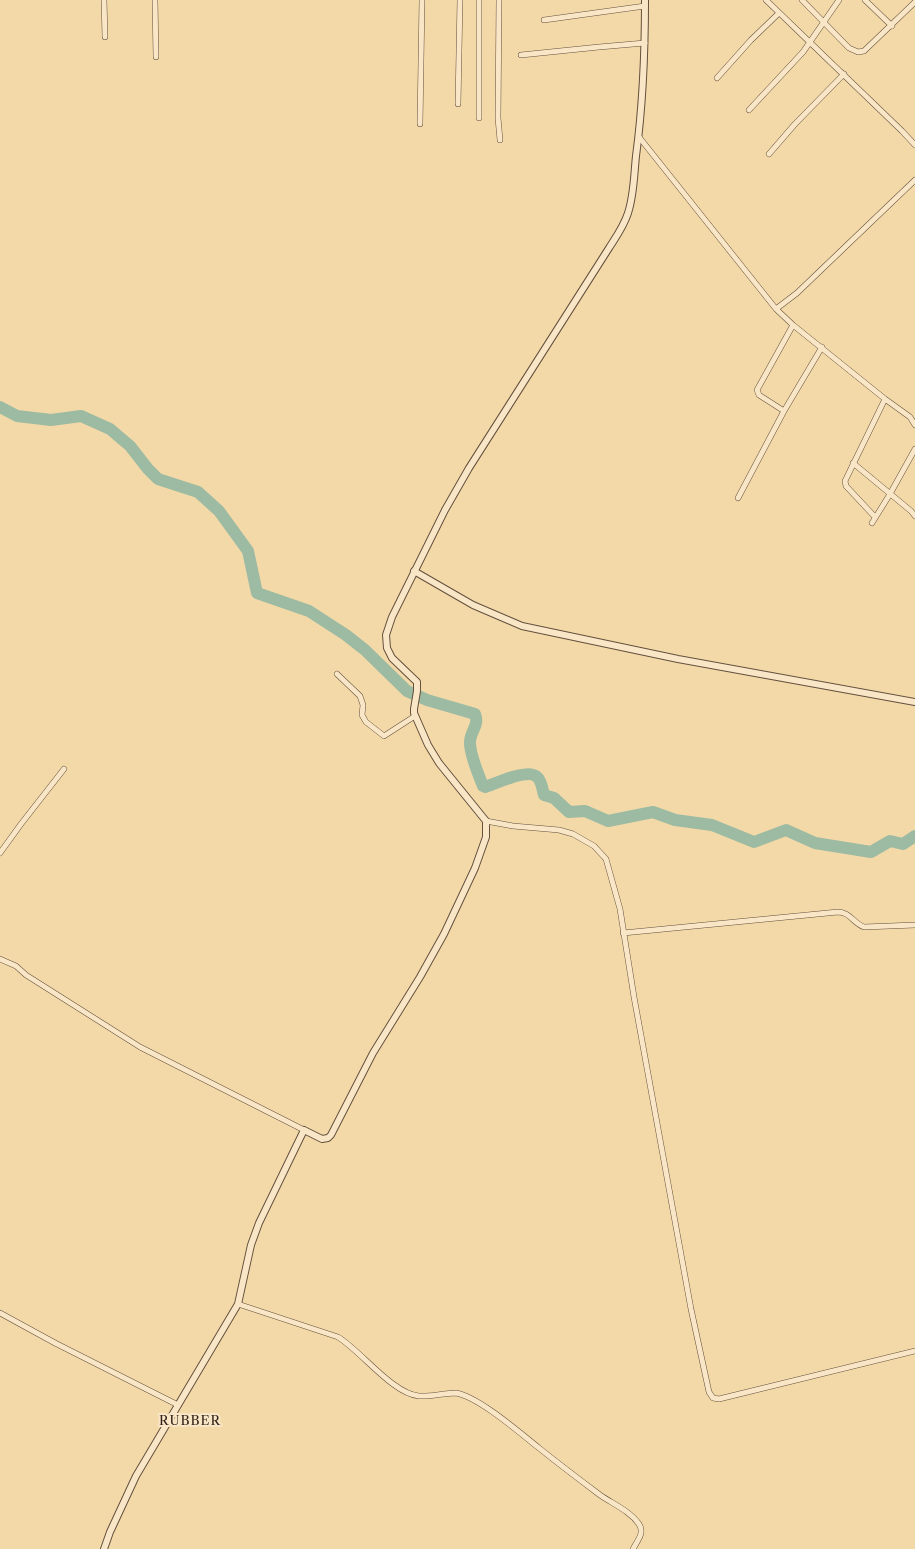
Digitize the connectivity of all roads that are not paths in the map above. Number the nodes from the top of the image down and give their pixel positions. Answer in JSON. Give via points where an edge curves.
{"nodes":[{"id":1,"x":104,"y":0,"type":"edge"},
{"id":2,"x":155,"y":0,"type":"edge"},
{"id":3,"x":422,"y":0,"type":"edge"},
{"id":4,"x":460,"y":0,"type":"edge"},
{"id":5,"x":479,"y":0,"type":"edge"},
{"id":6,"x":499,"y":0,"type":"edge"},
{"id":7,"x":766,"y":0,"type":"edge"},
{"id":8,"x":802,"y":0,"type":"edge"},
{"id":9,"x":839,"y":0,"type":"edge"},
{"id":10,"x":865,"y":0,"type":"edge"},
{"id":11,"x":915,"y":2,"type":"edge"},
{"id":12,"x":645,"y":3,"type":"edge"},
{"id":13,"x":779,"y":13,"type":"junction"},
{"id":14,"x":544,"y":20,"type":"dead end"},
{"id":15,"x":824,"y":22,"type":"junction"},
{"id":16,"x":892,"y":26,"type":"junction"},
{"id":17,"x":105,"y":37,"type":"dead end"},
{"id":18,"x":645,"y":43,"type":"junction"},
{"id":19,"x":810,"y":43,"type":"junction"},
{"id":20,"x":521,"y":56,"type":"dead end"},
{"id":21,"x":156,"y":57,"type":"dead end"},
{"id":22,"x":844,"y":74,"type":"junction"},
{"id":23,"x":717,"y":78,"type":"dead end"},
{"id":24,"x":458,"y":104,"type":"dead end"},
{"id":25,"x":749,"y":110,"type":"dead end"},
{"id":26,"x":479,"y":118,"type":"dead end"},
{"id":27,"x":420,"y":124,"type":"dead end"},
{"id":28,"x":639,"y":137,"type":"junction"},
{"id":29,"x":500,"y":140,"type":"dead end"},
{"id":30,"x":915,"y":145,"type":"edge"},
{"id":31,"x":769,"y":154,"type":"dead end"},
{"id":32,"x":915,"y":180,"type":"edge"},
{"id":33,"x":776,"y":308,"type":"junction"},
{"id":34,"x":793,"y":325,"type":"junction"},
{"id":35,"x":822,"y":347,"type":"junction"},
{"id":36,"x":885,"y":399,"type":"junction"},
{"id":37,"x":784,"y":411,"type":"junction"},
{"id":38,"x":915,"y":414,"type":"edge"},
{"id":39,"x":910,"y":417,"type":"junction"},
{"id":40,"x":915,"y":425,"type":"edge"},
{"id":41,"x":915,"y":449,"type":"edge"},
{"id":42,"x":853,"y":463,"type":"junction"},
{"id":43,"x":890,"y":494,"type":"junction"},
{"id":44,"x":738,"y":498,"type":"dead end"},
{"id":45,"x":915,"y":516,"type":"edge"},
{"id":46,"x":875,"y":517,"type":"junction"},
{"id":47,"x":872,"y":523,"type":"dead end"},
{"id":48,"x":414,"y":572,"type":"junction"},
{"id":49,"x":337,"y":674,"type":"dead end"},
{"id":50,"x":915,"y":702,"type":"edge"},
{"id":51,"x":415,"y":716,"type":"junction"},
{"id":52,"x":64,"y":769,"type":"dead end"},
{"id":53,"x":486,"y":821,"type":"junction"},
{"id":54,"x":0,"y":853,"type":"edge"},
{"id":55,"x":915,"y":925,"type":"edge"},
{"id":56,"x":623,"y":933,"type":"junction"},
{"id":57,"x":0,"y":959,"type":"edge"},
{"id":58,"x":304,"y":1130,"type":"junction"},
{"id":59,"x":238,"y":1304,"type":"junction"},
{"id":60,"x":0,"y":1313,"type":"edge"},
{"id":61,"x":915,"y":1351,"type":"edge"},
{"id":62,"x":178,"y":1405,"type":"junction"},
{"id":63,"x":104,"y":1549,"type":"edge"},
{"id":64,"x":633,"y":1549,"type":"edge"}],
"edges":[{"from":1,"to":17,"type":"street"},
{"from":2,"to":21,"type":"street"},
{"from":3,"to":27,"type":"street"},
{"from":4,"to":24,"type":"street"},
{"from":5,"to":26,"type":"street"},
{"from":6,"to":29,"type":"street"},
{"from":7,"to":13,"type":"street"},
{"from":8,"to":15,"type":"street"},
{"from":9,"to":15,"type":"street"},
{"from":10,"to":16,"type":"street"},
{"from":11,"to":16,"type":"street"},
{"from":12,"to":14,"type":"street"},
{"from":12,"to":18,"type":"street"},
{"from":13,"to":19,"type":"street"},
{"from":13,"to":23,"type":"street"},
{"from":15,"to":16,"type":"street","via":[[849,48],[858,52],[864,51]]},
{"from":15,"to":19,"type":"street"},
{"from":18,"to":20,"type":"street"},
{"from":18,"to":28,"type":"street"},
{"from":19,"to":22,"type":"street"},
{"from":19,"to":25,"type":"street"},
{"from":22,"to":30,"type":"street"},
{"from":22,"to":31,"type":"street"},
{"from":28,"to":33,"type":"street"},
{"from":28,"to":48,"type":"street","via":[[630,202],[624,223],[469,468]]},
{"from":32,"to":33,"type":"street","via":[[798,293]]},
{"from":33,"to":34,"type":"street"},
{"from":34,"to":35,"type":"street"},
{"from":34,"to":37,"type":"street","via":[[757,390]]},
{"from":35,"to":36,"type":"street"},
{"from":35,"to":37,"type":"street"},
{"from":36,"to":39,"type":"street"},
{"from":36,"to":42,"type":"street"},
{"from":37,"to":44,"type":"street"},
{"from":38,"to":39,"type":"street"},
{"from":39,"to":40,"type":"street"},
{"from":41,"to":43,"type":"street"},
{"from":42,"to":43,"type":"street"},
{"from":42,"to":46,"type":"street","via":[[845,480],[846,486]]},
{"from":43,"to":45,"type":"street"},
{"from":43,"to":46,"type":"street"},
{"from":46,"to":47,"type":"street"},
{"from":48,"to":50,"type":"street","via":[[473,605],[522,626],[678,659]]},
{"from":48,"to":51,"type":"street","via":[[392,617],[386,642],[392,658],[417,685]]},
{"from":49,"to":51,"type":"street","via":[[360,696],[363,705],[362,715],[366,722],[384,736]]},
{"from":51,"to":53,"type":"street","via":[[438,763]]},
{"from":52,"to":54,"type":"street"},
{"from":53,"to":56,"type":"street","via":[[559,830],[573,834],[594,846],[606,859],[620,909]]},
{"from":53,"to":58,"type":"street","via":[[486,837],[482,851],[464,894],[420,977],[373,1053],[331,1135],[322,1139]]},
{"from":55,"to":56,"type":"street","via":[[864,927],[847,913],[838,912]]},
{"from":56,"to":61,"type":"street","via":[[671,1205],[706,1382],[712,1398],[719,1399]]},
{"from":57,"to":58,"type":"street","via":[[16,966],[26,975],[140,1047]]},
{"from":58,"to":59,"type":"street","via":[[259,1223]]},
{"from":59,"to":62,"type":"street"},
{"from":59,"to":64,"type":"street","via":[[338,1337],[411,1395],[456,1393],[480,1404],[630,1515],[642,1530]]},
{"from":60,"to":62,"type":"street"},
{"from":62,"to":63,"type":"street","via":[[136,1476]]}]}
